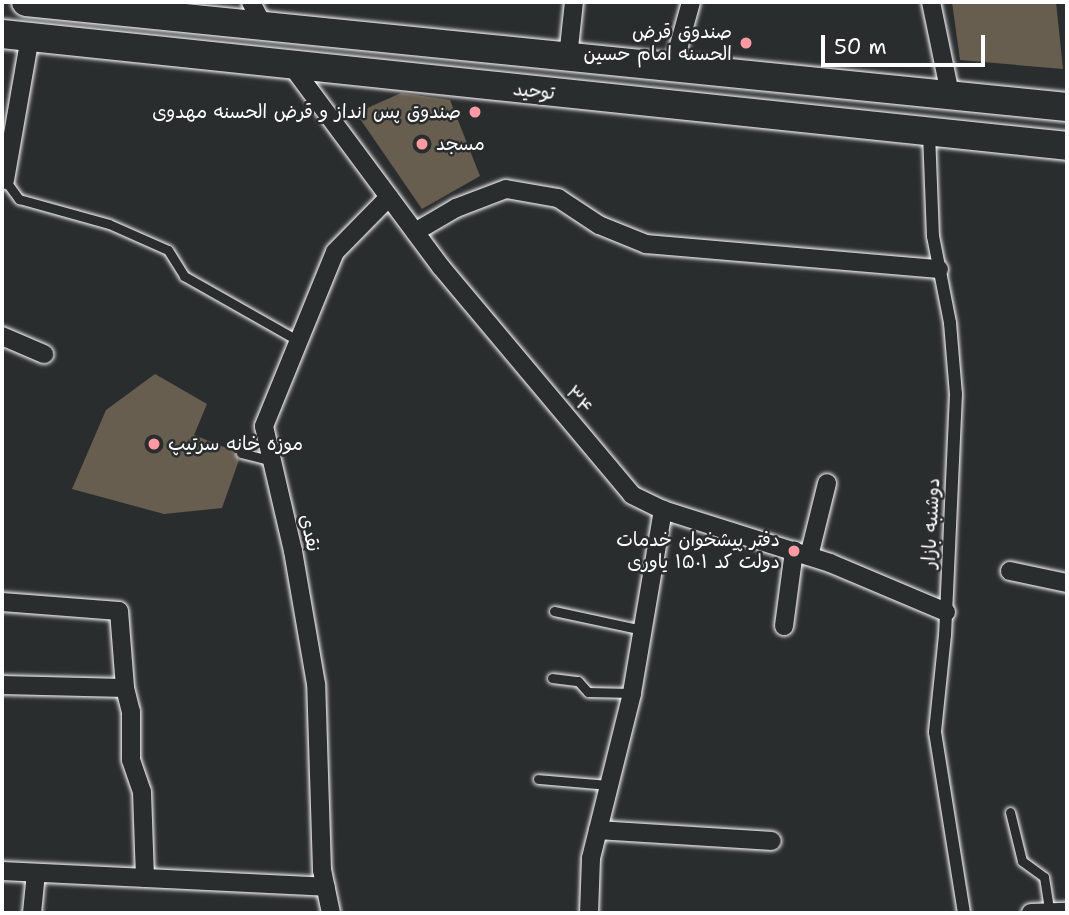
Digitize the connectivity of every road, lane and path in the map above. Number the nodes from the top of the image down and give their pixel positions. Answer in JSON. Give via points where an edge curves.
{"nodes":[{"id":1,"x":26,"y":2,"type":"edge"},
{"id":2,"x":251,"y":2,"type":"edge"},
{"id":3,"x":574,"y":2,"type":"edge"},
{"id":4,"x":691,"y":2,"type":"edge"},
{"id":5,"x":931,"y":2,"type":"edge"},
{"id":6,"x":113,"y":11,"type":"junction"},
{"id":7,"x":264,"y":28,"type":"junction"},
{"id":8,"x":2,"y":34,"type":"edge"},
{"id":9,"x":30,"y":37,"type":"junction"},
{"id":10,"x":108,"y":45,"type":"junction"},
{"id":11,"x":568,"y":57,"type":"junction"},
{"id":12,"x":291,"y":65,"type":"junction"},
{"id":13,"x":673,"y":67,"type":"junction"},
{"id":14,"x":950,"y":94,"type":"junction"},
{"id":15,"x":1067,"y":107,"type":"edge"},
{"id":16,"x":929,"y":133,"type":"junction"},
{"id":17,"x":1067,"y":146,"type":"edge"},
{"id":18,"x":5,"y":180,"type":"joint"},
{"id":19,"x":389,"y":197,"type":"junction"},
{"id":20,"x":415,"y":232,"type":"junction"},
{"id":21,"x":939,"y":268,"type":"junction"},
{"id":22,"x":2,"y":336,"type":"edge"},
{"id":23,"x":299,"y":341,"type":"junction"},
{"id":24,"x":44,"y":354,"type":"dead end"},
{"id":25,"x":241,"y":453,"type":"dead end"},
{"id":26,"x":273,"y":461,"type":"junction"},
{"id":27,"x":827,"y":483,"type":"dead end"},
{"id":28,"x":663,"y":510,"type":"junction"},
{"id":29,"x":801,"y":553,"type":"junction"},
{"id":30,"x":1010,"y":571,"type":"dead end"},
{"id":31,"x":1067,"y":583,"type":"edge"},
{"id":32,"x":2,"y":602,"type":"edge"},
{"id":33,"x":554,"y":611,"type":"dead end"},
{"id":34,"x":946,"y":612,"type":"junction"},
{"id":35,"x":784,"y":626,"type":"dead end"},
{"id":36,"x":643,"y":630,"type":"junction"},
{"id":37,"x":552,"y":678,"type":"dead end"},
{"id":38,"x":2,"y":684,"type":"edge"},
{"id":39,"x":125,"y":688,"type":"junction"},
{"id":40,"x":632,"y":693,"type":"junction"},
{"id":41,"x":538,"y":779,"type":"dead end"},
{"id":42,"x":610,"y":785,"type":"junction"},
{"id":43,"x":1010,"y":811,"type":"dead end"},
{"id":44,"x":598,"y":830,"type":"junction"},
{"id":45,"x":772,"y":841,"type":"dead end"},
{"id":46,"x":2,"y":871,"type":"edge"},
{"id":47,"x":36,"y":873,"type":"junction"},
{"id":48,"x":145,"y":878,"type":"junction"},
{"id":49,"x":326,"y":887,"type":"junction"},
{"id":50,"x":1067,"y":912,"type":"edge"},
{"id":51,"x":32,"y":913,"type":"edge"},
{"id":52,"x":331,"y":913,"type":"edge"},
{"id":53,"x":589,"y":913,"type":"edge"},
{"id":54,"x":964,"y":913,"type":"edge"},
{"id":55,"x":1031,"y":913,"type":"edge"},
{"id":56,"x":1050,"y":913,"type":"edge"}],
"edges":[{"from":1,"to":6,"type":"main road","name":"توحید"},
{"from":2,"to":7,"type":"street"},
{"from":3,"to":11,"type":"street"},
{"from":4,"to":13,"type":"street"},
{"from":5,"to":14,"type":"street"},
{"from":6,"to":7,"type":"main road","name":"توحید"},
{"from":6,"to":10,"type":"main road"},
{"from":7,"to":11,"type":"main road","name":"توحید"},
{"from":8,"to":9,"type":"main road","name":"توحید"},
{"from":9,"to":10,"type":"main road","name":"توحید"},
{"from":9,"to":18,"type":"street"},
{"from":10,"to":12,"type":"main road","name":"توحید"},
{"from":11,"to":13,"type":"main road","name":"توحید"},
{"from":12,"to":16,"type":"main road","name":"توحید"},
{"from":12,"to":19,"type":"street","name":"۳۴"},
{"from":13,"to":14,"type":"main road","name":"توحید"},
{"from":14,"to":15,"type":"main road","name":"توحید"},
{"from":16,"to":17,"type":"main road","name":"توحید"},
{"from":16,"to":21,"type":"street","name":"دوشنبه بازار","via":[[933,236]]},
{"from":18,"to":23,"type":"lane","via":[[19,199],[109,223],[168,250],[184,276]]},
{"from":19,"to":20,"type":"street","name":"۳۴"},
{"from":19,"to":23,"type":"street","name":"نقدی","via":[[335,252]]},
{"from":20,"to":21,"type":"street","via":[[456,208],[506,189],[558,198],[599,225],[646,244]]},
{"from":20,"to":28,"type":"street","name":"۳۴","via":[[632,495]]},
{"from":21,"to":34,"type":"street","name":"دوشنبه بازار","via":[[956,394]]},
{"from":22,"to":24,"type":"street"},
{"from":23,"to":26,"type":"street","name":"نقدی","via":[[264,426]]},
{"from":25,"to":26,"type":"lane"},
{"from":26,"to":49,"type":"street","name":"نقدی","via":[[316,684]]},
{"from":27,"to":29,"type":"street"},
{"from":28,"to":29,"type":"street","name":"۳۴"},
{"from":28,"to":36,"type":"street"},
{"from":29,"to":34,"type":"street","name":"۳۴"},
{"from":29,"to":35,"type":"street"},
{"from":30,"to":31,"type":"street"},
{"from":32,"to":39,"type":"street","via":[[120,611]]},
{"from":33,"to":36,"type":"lane"},
{"from":34,"to":54,"type":"street","name":"دوشنبه بازار","via":[[935,732]]},
{"from":36,"to":40,"type":"street"},
{"from":37,"to":40,"type":"lane","via":[[578,681],[589,692]]},
{"from":38,"to":39,"type":"street"},
{"from":39,"to":48,"type":"street","via":[[131,712],[131,760],[142,792]]},
{"from":40,"to":42,"type":"street"},
{"from":41,"to":42,"type":"lane"},
{"from":42,"to":44,"type":"street"},
{"from":43,"to":56,"type":"lane","via":[[1022,862],[1044,877]]},
{"from":44,"to":45,"type":"street"},
{"from":44,"to":53,"type":"street","via":[[591,858]]},
{"from":46,"to":47,"type":"street"},
{"from":47,"to":48,"type":"street"},
{"from":47,"to":51,"type":"street"},
{"from":48,"to":49,"type":"street"},
{"from":49,"to":52,"type":"street","name":"نقدی"},
{"from":50,"to":56,"type":"street"},
{"from":55,"to":56,"type":"street"}]}
